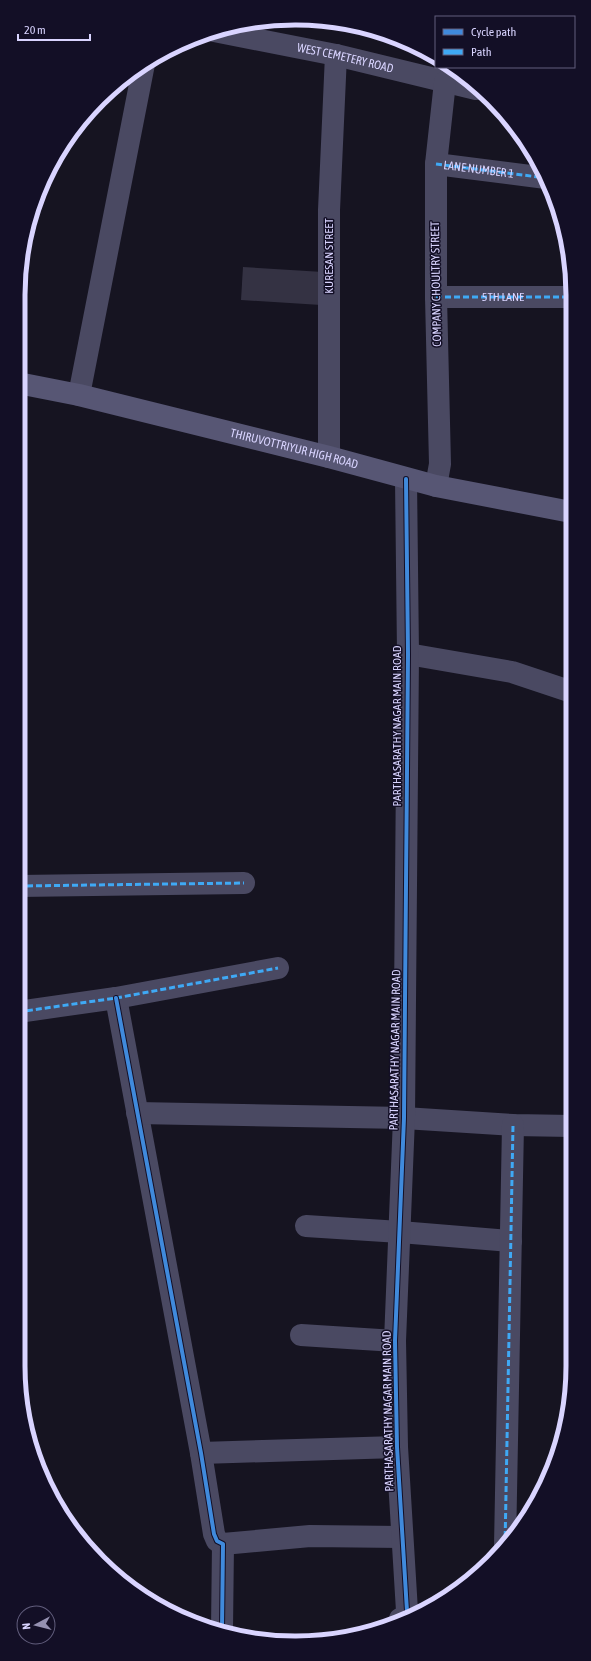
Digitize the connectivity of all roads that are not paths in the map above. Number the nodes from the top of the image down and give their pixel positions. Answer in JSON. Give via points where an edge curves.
{"nodes":[{"id":1,"x":227,"y":34,"type":"edge"},
{"id":2,"x":336,"y":55,"type":"junction"},
{"id":3,"x":142,"y":73,"type":"edge"},
{"id":4,"x":445,"y":82,"type":"junction"},
{"id":5,"x":468,"y":87,"type":"edge"},
{"id":6,"x":436,"y":164,"type":"junction"},
{"id":7,"x":538,"y":177,"type":"edge"},
{"id":8,"x":436,"y":297,"type":"junction"},
{"id":9,"x":566,"y":297,"type":"edge"},
{"id":10,"x":25,"y":384,"type":"edge"},
{"id":11,"x":78,"y":395,"type":"junction"},
{"id":12,"x":329,"y":457,"type":"junction"},
{"id":13,"x":406,"y":479,"type":"junction"},
{"id":14,"x":436,"y":486,"type":"junction"},
{"id":15,"x":566,"y":511,"type":"edge"},
{"id":16,"x":408,"y":654,"type":"junction"},
{"id":17,"x":566,"y":690,"type":"edge"},
{"id":18,"x":244,"y":882,"type":"dead end"},
{"id":19,"x":25,"y":886,"type":"edge"},
{"id":20,"x":278,"y":968,"type":"dead end"},
{"id":21,"x":116,"y":998,"type":"junction"},
{"id":22,"x":25,"y":1011,"type":"edge"},
{"id":23,"x":137,"y":1113,"type":"junction"},
{"id":24,"x":404,"y":1118,"type":"junction"},
{"id":25,"x":513,"y":1125,"type":"junction"},
{"id":26,"x":566,"y":1126,"type":"edge"},
{"id":27,"x":306,"y":1226,"type":"dead end"},
{"id":28,"x":400,"y":1232,"type":"junction"},
{"id":29,"x":510,"y":1241,"type":"junction"},
{"id":30,"x":301,"y":1335,"type":"dead end"},
{"id":31,"x":395,"y":1341,"type":"junction"},
{"id":32,"x":397,"y":1447,"type":"junction"},
{"id":33,"x":201,"y":1453,"type":"junction"},
{"id":34,"x":505,"y":1536,"type":"edge"},
{"id":35,"x":402,"y":1537,"type":"junction"},
{"id":36,"x":223,"y":1544,"type":"junction"},
{"id":37,"x":407,"y":1612,"type":"edge"},
{"id":38,"x":222,"y":1626,"type":"edge"}],
"edges":[{"from":1,"to":2,"type":"street","name":"WEST CEMETERY ROAD"},
{"from":2,"to":4,"type":"street","name":"WEST CEMETERY ROAD"},
{"from":2,"to":12,"type":"street","name":"KURESAN STREET","via":[[329,210]]},
{"from":3,"to":11,"type":"street"},
{"from":4,"to":5,"type":"street","name":"WEST CEMETERY ROAD"},
{"from":4,"to":6,"type":"street","name":"COMPANY CHOULTRY STREET"},
{"from":6,"to":7,"type":"street","name":"LANE NUMBER 1"},
{"from":6,"to":8,"type":"street","name":"COMPANY CHOULTRY STREET"},
{"from":8,"to":9,"type":"street","name":"5TH LANE"},
{"from":8,"to":14,"type":"street","name":"COMPANY CHOULTRY STREET","via":[[440,464]]},
{"from":10,"to":11,"type":"main road","name":"THIRUVOTTRIYUR HIGH ROAD"},
{"from":11,"to":12,"type":"main road","name":"THIRUVOTTRIYUR HIGH ROAD"},
{"from":12,"to":13,"type":"main road","name":"THIRUVOTTRIYUR HIGH ROAD"},
{"from":13,"to":14,"type":"main road","name":"THIRUVOTTRIYUR HIGH ROAD"},
{"from":13,"to":16,"type":"street","name":"PARTHASARATHY NAGAR MAIN ROAD"},
{"from":14,"to":15,"type":"main road","name":"THIRUVOTTRIYUR HIGH ROAD"},
{"from":16,"to":17,"type":"street","via":[[512,672]]},
{"from":16,"to":24,"type":"street","name":"PARTHASARATHY NAGAR MAIN ROAD"},
{"from":18,"to":19,"type":"street"},
{"from":20,"to":21,"type":"street"},
{"from":21,"to":22,"type":"street"},
{"from":21,"to":23,"type":"street"},
{"from":23,"to":24,"type":"street"},
{"from":23,"to":33,"type":"street"},
{"from":24,"to":25,"type":"street"},
{"from":24,"to":28,"type":"street","name":"PARTHASARATHY NAGAR MAIN ROAD"},
{"from":25,"to":26,"type":"street"},
{"from":25,"to":29,"type":"street"},
{"from":27,"to":28,"type":"street"},
{"from":28,"to":29,"type":"street"},
{"from":28,"to":31,"type":"street","name":"PARTHASARATHY NAGAR MAIN ROAD"},
{"from":29,"to":34,"type":"street"},
{"from":30,"to":31,"type":"street"},
{"from":31,"to":32,"type":"street","name":"PARTHASARATHY NAGAR MAIN ROAD"},
{"from":32,"to":33,"type":"street"},
{"from":32,"to":35,"type":"street","name":"PARTHASARATHY NAGAR MAIN ROAD"},
{"from":33,"to":36,"type":"street","via":[[214,1534],[217,1541]]},
{"from":35,"to":36,"type":"street","via":[[310,1536]]},
{"from":35,"to":37,"type":"street","name":"PARTHASARATHY NAGAR MAIN ROAD"},
{"from":36,"to":38,"type":"street"}]}
